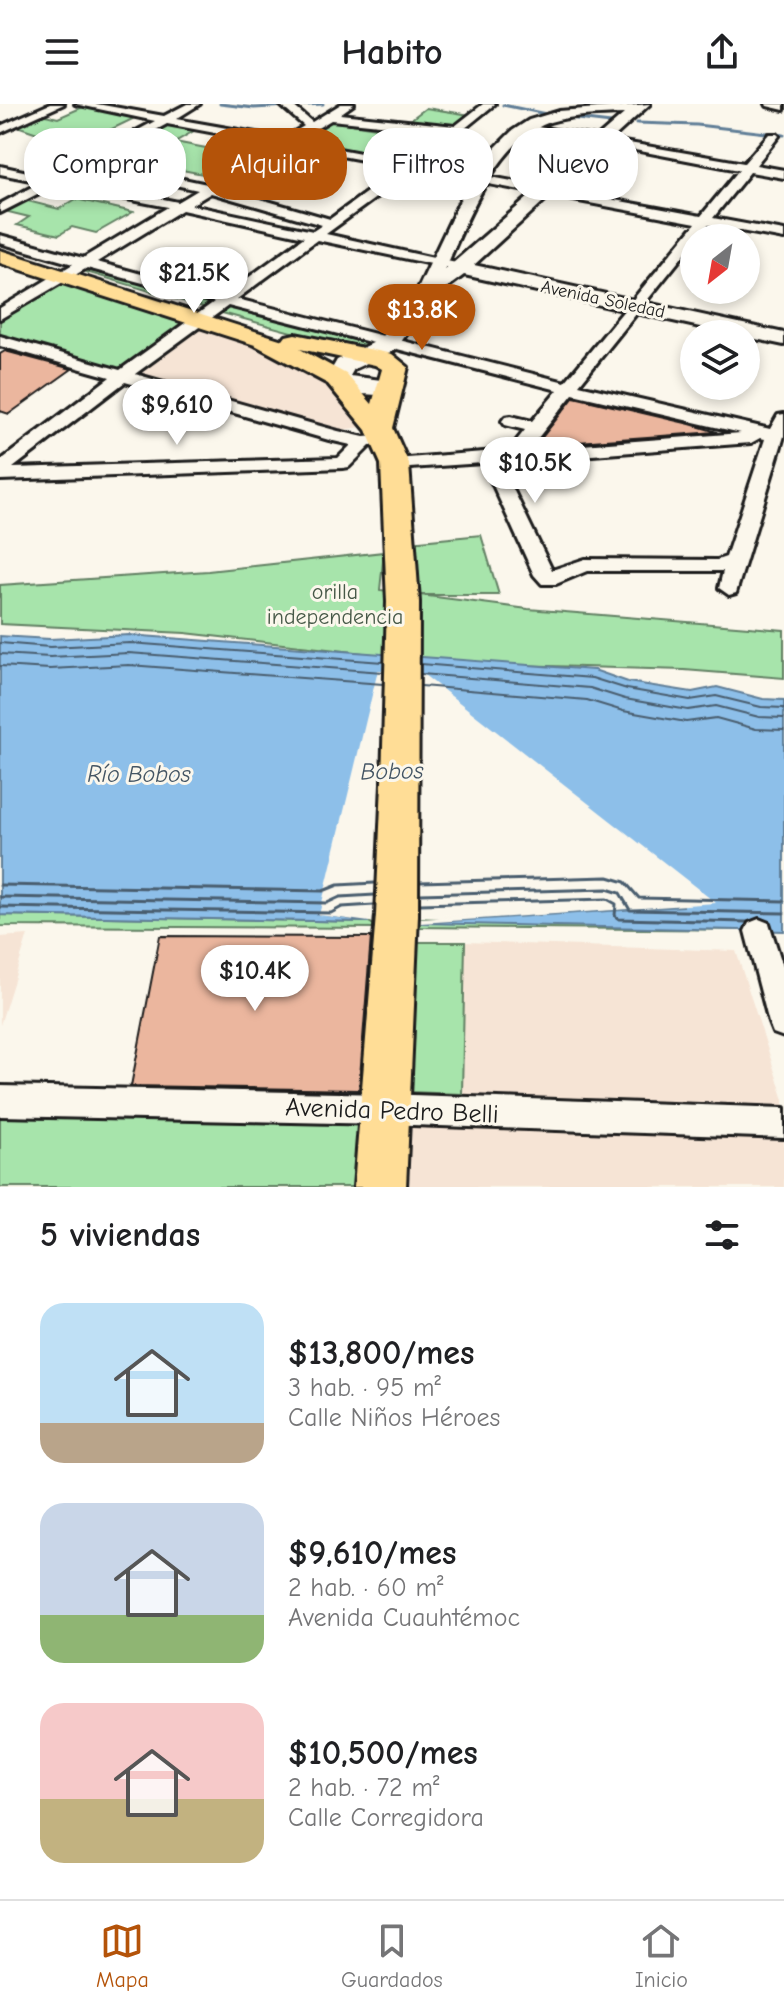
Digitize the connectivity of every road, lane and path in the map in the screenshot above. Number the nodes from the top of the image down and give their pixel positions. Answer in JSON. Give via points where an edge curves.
{"nodes":[{"id":1,"x":59,"y":104,"type":"edge"},
{"id":2,"x":80,"y":104,"type":"edge"},
{"id":3,"x":195,"y":104,"type":"edge"},
{"id":4,"x":348,"y":104,"type":"edge"},
{"id":5,"x":490,"y":104,"type":"edge"},
{"id":6,"x":771,"y":104,"type":"edge"},
{"id":7,"x":284,"y":105,"type":"edge"},
{"id":8,"x":784,"y":107,"type":"edge"},
{"id":9,"x":600,"y":108,"type":"edge"},
{"id":10,"x":631,"y":114,"type":"edge"},
{"id":11,"x":329,"y":116,"type":"junction"},
{"id":12,"x":167,"y":120,"type":"junction"},
{"id":13,"x":311,"y":127,"type":"joint"},
{"id":14,"x":152,"y":128,"type":"edge"},
{"id":15,"x":208,"y":128,"type":"edge"},
{"id":16,"x":440,"y":128,"type":"edge"},
{"id":17,"x":460,"y":128,"type":"edge"},
{"id":18,"x":526,"y":128,"type":"edge"},
{"id":19,"x":616,"y":128,"type":"edge"},
{"id":20,"x":0,"y":130,"type":"edge"},
{"id":21,"x":773,"y":136,"type":"dead end"},
{"id":22,"x":509,"y":141,"type":"edge"},
{"id":23,"x":638,"y":149,"type":"edge"},
{"id":24,"x":493,"y":163,"type":"edge"},
{"id":25,"x":746,"y":168,"type":"junction"},
{"id":26,"x":0,"y":170,"type":"edge"},
{"id":27,"x":784,"y":174,"type":"edge"},
{"id":28,"x":24,"y":176,"type":"edge"},
{"id":29,"x":202,"y":192,"type":"edge"},
{"id":30,"x":24,"y":197,"type":"edge"},
{"id":31,"x":148,"y":200,"type":"edge"},
{"id":32,"x":250,"y":200,"type":"edge"},
{"id":33,"x":363,"y":200,"type":"edge"},
{"id":34,"x":471,"y":200,"type":"edge"},
{"id":35,"x":538,"y":200,"type":"edge"},
{"id":36,"x":591,"y":200,"type":"edge"},
{"id":37,"x":180,"y":206,"type":"junction"},
{"id":38,"x":0,"y":209,"type":"edge"},
{"id":39,"x":706,"y":221,"type":"junction"},
{"id":40,"x":331,"y":223,"type":"junction"},
{"id":41,"x":316,"y":235,"type":"junction"},
{"id":42,"x":784,"y":235,"type":"edge"},
{"id":43,"x":0,"y":239,"type":"edge"},
{"id":44,"x":0,"y":248,"type":"edge"},
{"id":45,"x":0,"y":256,"type":"edge"},
{"id":46,"x":437,"y":264,"type":"junction"},
{"id":47,"x":460,"y":268,"type":"junction"},
{"id":48,"x":73,"y":270,"type":"junction"},
{"id":49,"x":426,"y":294,"type":"junction"},
{"id":50,"x":636,"y":306,"type":"junction"},
{"id":51,"x":212,"y":312,"type":"junction"},
{"id":52,"x":0,"y":314,"type":"edge"},
{"id":53,"x":784,"y":339,"type":"edge"},
{"id":54,"x":0,"y":341,"type":"edge"},
{"id":55,"x":394,"y":356,"type":"junction"},
{"id":56,"x":366,"y":357,"type":"junction"},
{"id":57,"x":124,"y":376,"type":"junction"},
{"id":58,"x":337,"y":379,"type":"junction"},
{"id":59,"x":570,"y":388,"type":"junction"},
{"id":60,"x":511,"y":421,"type":"dead end"},
{"id":61,"x":537,"y":428,"type":"junction"},
{"id":62,"x":781,"y":431,"type":"edge"},
{"id":63,"x":380,"y":443,"type":"junction"},
{"id":64,"x":515,"y":454,"type":"junction"},
{"id":65,"x":489,"y":457,"type":"junction"},
{"id":66,"x":0,"y":472,"type":"edge"},
{"id":67,"x":735,"y":561,"type":"junction"},
{"id":68,"x":729,"y":588,"type":"dead end"},
{"id":69,"x":759,"y":931,"type":"dead end"},
{"id":70,"x":784,"y":1023,"type":"edge"},
{"id":71,"x":0,"y":1101,"type":"edge"},
{"id":72,"x":384,"y":1109,"type":"junction"},
{"id":73,"x":784,"y":1123,"type":"edge"},
{"id":74,"x":380,"y":1187,"type":"edge"}],
"edges":[{"from":1,"to":20,"type":"street"},
{"from":2,"to":12,"type":"street"},
{"from":3,"to":12,"type":"street"},
{"from":4,"to":11,"type":"street"},
{"from":5,"to":17,"type":"street"},
{"from":6,"to":8,"type":"street"},
{"from":7,"to":13,"type":"street"},
{"from":9,"to":10,"type":"main road"},
{"from":9,"to":18,"type":"main road"},
{"from":10,"to":19,"type":"main road"},
{"from":11,"to":13,"type":"street"},
{"from":11,"to":16,"type":"street"},
{"from":12,"to":14,"type":"street"},
{"from":12,"to":15,"type":"street"},
{"from":21,"to":25,"type":"street"},
{"from":22,"to":24,"type":"main road"},
{"from":23,"to":25,"type":"street"},
{"from":25,"to":27,"type":"street"},
{"from":25,"to":39,"type":"street"},
{"from":26,"to":28,"type":"street","name":"Avenida Soledad"},
{"from":29,"to":37,"type":"street"},
{"from":30,"to":38,"type":"street"},
{"from":31,"to":37,"type":"street","name":"Avenida Soledad"},
{"from":32,"to":40,"type":"street"},
{"from":33,"to":40,"type":"street"},
{"from":34,"to":46,"type":"main road"},
{"from":35,"to":47,"type":"main road"},
{"from":36,"to":39,"type":"street"},
{"from":37,"to":41,"type":"street","name":"Avenida Soledad"},
{"from":37,"to":48,"type":"street"},
{"from":39,"to":42,"type":"street"},
{"from":39,"to":50,"type":"street"},
{"from":40,"to":41,"type":"street"},
{"from":41,"to":46,"type":"street","name":"Avenida Soledad"},
{"from":41,"to":51,"type":"street"},
{"from":43,"to":48,"type":"street"},
{"from":44,"to":48,"type":"main road"},
{"from":45,"to":48,"type":"main road"},
{"from":46,"to":47,"type":"street","name":"Avenida Soledad"},
{"from":46,"to":49,"type":"main road"},
{"from":47,"to":49,"type":"main road"},
{"from":47,"to":50,"type":"main road","name":"Avenida Soledad"},
{"from":48,"to":51,"type":"main road"},
{"from":48,"to":52,"type":"street"},
{"from":49,"to":55,"type":"main road"},
{"from":50,"to":53,"type":"main road","name":"Avenida Soledad"},
{"from":50,"to":59,"type":"street"},
{"from":51,"to":55,"type":"street"},
{"from":51,"to":56,"type":"main road","via":[[314,347]]},
{"from":51,"to":57,"type":"street"},
{"from":51,"to":58,"type":"main road"},
{"from":54,"to":57,"type":"street"},
{"from":55,"to":56,"type":"main road"},
{"from":55,"to":58,"type":"main road","via":[[355,386]]},
{"from":55,"to":59,"type":"street"},
{"from":55,"to":63,"type":"main road"},
{"from":56,"to":58,"type":"main road","via":[[345,365]]},
{"from":57,"to":63,"type":"street"},
{"from":57,"to":66,"type":"street"},
{"from":58,"to":63,"type":"main road"},
{"from":59,"to":61,"type":"street"},
{"from":59,"to":62,"type":"street"},
{"from":60,"to":61,"type":"street"},
{"from":61,"to":64,"type":"street"},
{"from":62,"to":64,"type":"street"},
{"from":62,"to":67,"type":"street"},
{"from":63,"to":65,"type":"street"},
{"from":63,"to":66,"type":"street","via":[[343,463]]},
{"from":63,"to":72,"type":"main road","via":[[403,602],[397,915]]},
{"from":64,"to":65,"type":"street"},
{"from":65,"to":67,"type":"street","via":[[549,579],[585,565],[717,566]]},
{"from":67,"to":68,"type":"street"},
{"from":69,"to":70,"type":"street"},
{"from":71,"to":72,"type":"street","name":"Avenida Pedro Belli"},
{"from":72,"to":73,"type":"street","name":"Avenida Pedro Belli"},
{"from":72,"to":74,"type":"main road"}]}
